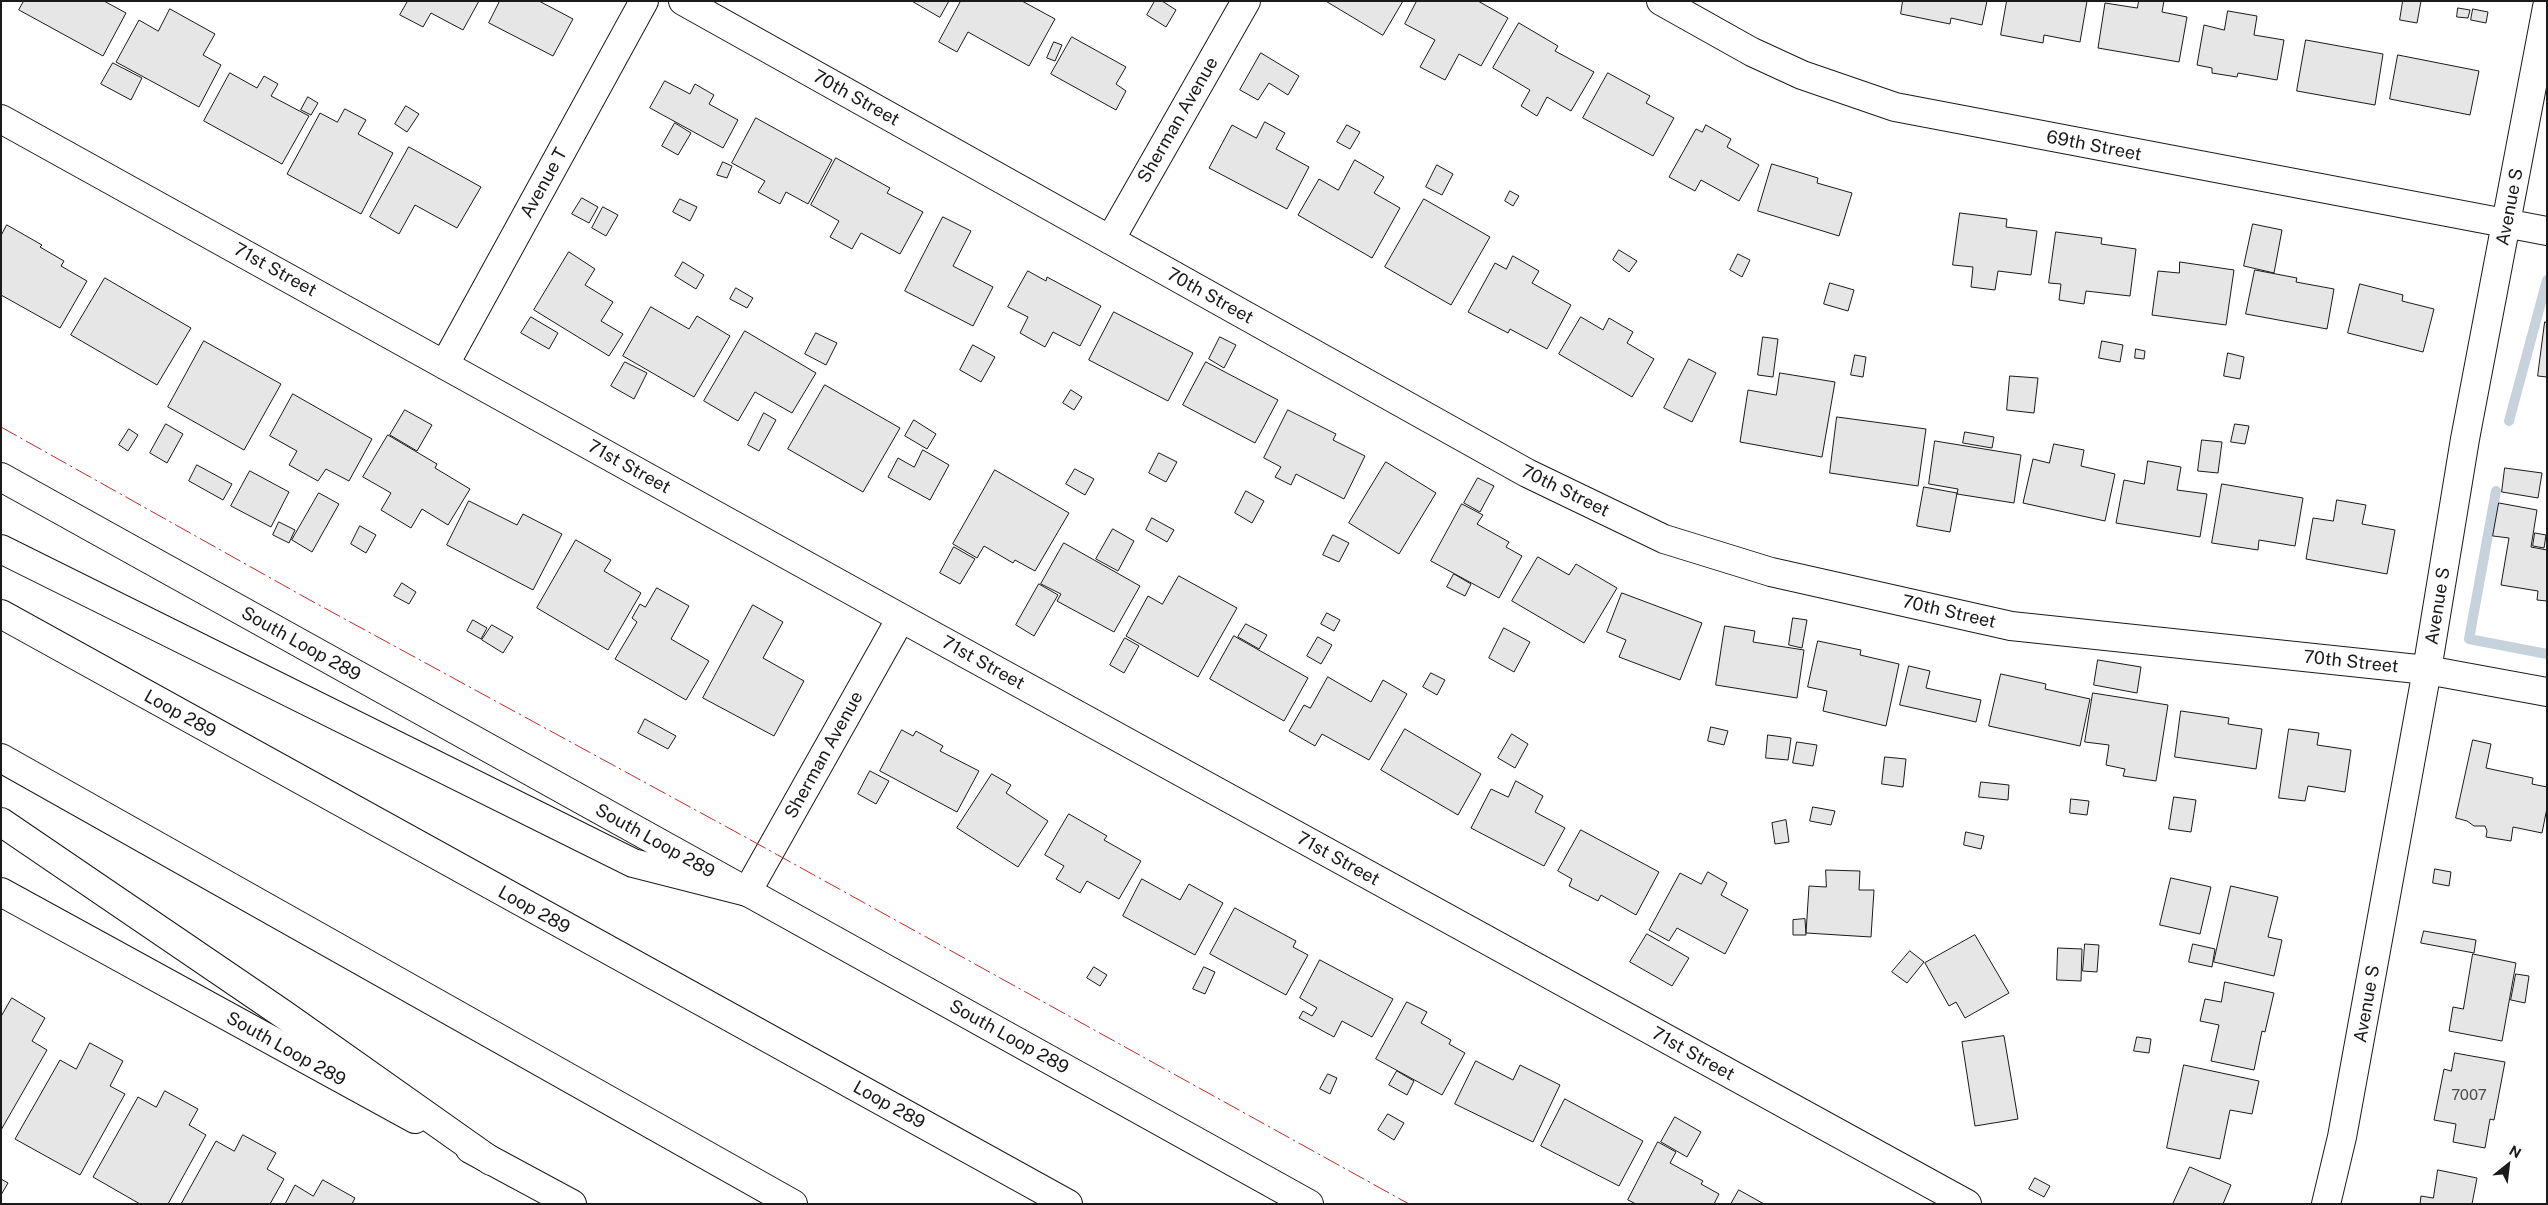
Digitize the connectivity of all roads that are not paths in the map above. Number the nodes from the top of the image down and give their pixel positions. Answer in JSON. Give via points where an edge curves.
{"nodes":[{"id":1,"x":644,"y":1,"type":"edge"},
{"id":2,"x":683,"y":1,"type":"edge"},
{"id":3,"x":1246,"y":1,"type":"edge"},
{"id":4,"x":1661,"y":1,"type":"edge"},
{"id":5,"x":2547,"y":7,"type":"edge"},
{"id":6,"x":1,"y":119,"type":"edge"},
{"id":7,"x":2507,"y":224,"type":"junction"},
{"id":8,"x":2547,"y":231,"type":"edge"},
{"id":9,"x":1110,"y":240,"type":"junction"},
{"id":10,"x":445,"y":364,"type":"junction"},
{"id":11,"x":1,"y":477,"type":"edge"},
{"id":12,"x":1,"y":549,"type":"edge"},
{"id":13,"x":1,"y":614,"type":"edge"},
{"id":14,"x":901,"y":618,"type":"junction"},
{"id":15,"x":2427,"y":670,"type":"junction"},
{"id":16,"x":2547,"y":692,"type":"edge"},
{"id":17,"x":1,"y":758,"type":"edge"},
{"id":18,"x":1,"y":822,"type":"edge"},
{"id":19,"x":1,"y":892,"type":"edge"},
{"id":20,"x":747,"y":892,"type":"junction"},
{"id":21,"x":491,"y":1161,"type":"junction"},
{"id":22,"x":572,"y":1204,"type":"edge"},
{"id":23,"x":793,"y":1204,"type":"edge"},
{"id":24,"x":1068,"y":1204,"type":"edge"},
{"id":25,"x":1309,"y":1204,"type":"edge"},
{"id":26,"x":1968,"y":1204,"type":"edge"},
{"id":27,"x":2326,"y":1204,"type":"edge"}],
"edges":[{"from":1,"to":10,"type":"main road","name":"Avenue T"},
{"from":2,"to":9,"type":"main road","name":"70th Street"},
{"from":3,"to":9,"type":"main road","name":"Sherman Avenue"},
{"from":4,"to":7,"type":"main road","name":"69th Street","via":[[1752,52],[1802,75],[1896,106]]},
{"from":5,"to":7,"type":"main road","name":"Avenue S"},
{"from":6,"to":10,"type":"main road","name":"71st Street"},
{"from":7,"to":8,"type":"main road","name":"69th Street"},
{"from":7,"to":15,"type":"main road","name":"Avenue S","via":[[2464,439]]},
{"from":9,"to":15,"type":"main road","name":"70th Street","via":[[1528,473],[1664,540],[1771,572],[2011,626]]},
{"from":10,"to":14,"type":"main road","name":"71st Street"},
{"from":11,"to":20,"type":"main road","name":"South Loop 289"},
{"from":12,"to":20,"type":"main road","via":[[632,863]]},
{"from":13,"to":24,"type":"main road","name":"Loop 289"},
{"from":14,"to":20,"type":"main road","name":"Sherman Avenue"},
{"from":14,"to":26,"type":"main road","name":"71st Street"},
{"from":15,"to":16,"type":"main road","name":"70th Street"},
{"from":15,"to":27,"type":"main road","name":"Avenue S","via":[[2342,1138]]},
{"from":17,"to":23,"type":"main road"},
{"from":18,"to":21,"type":"main road","via":[[284,1014]]},
{"from":19,"to":21,"type":"main road","name":"South Loop 289"},
{"from":20,"to":25,"type":"main road","name":"South Loop 289"},
{"from":21,"to":22,"type":"main road","name":"South Loop 289"}]}
